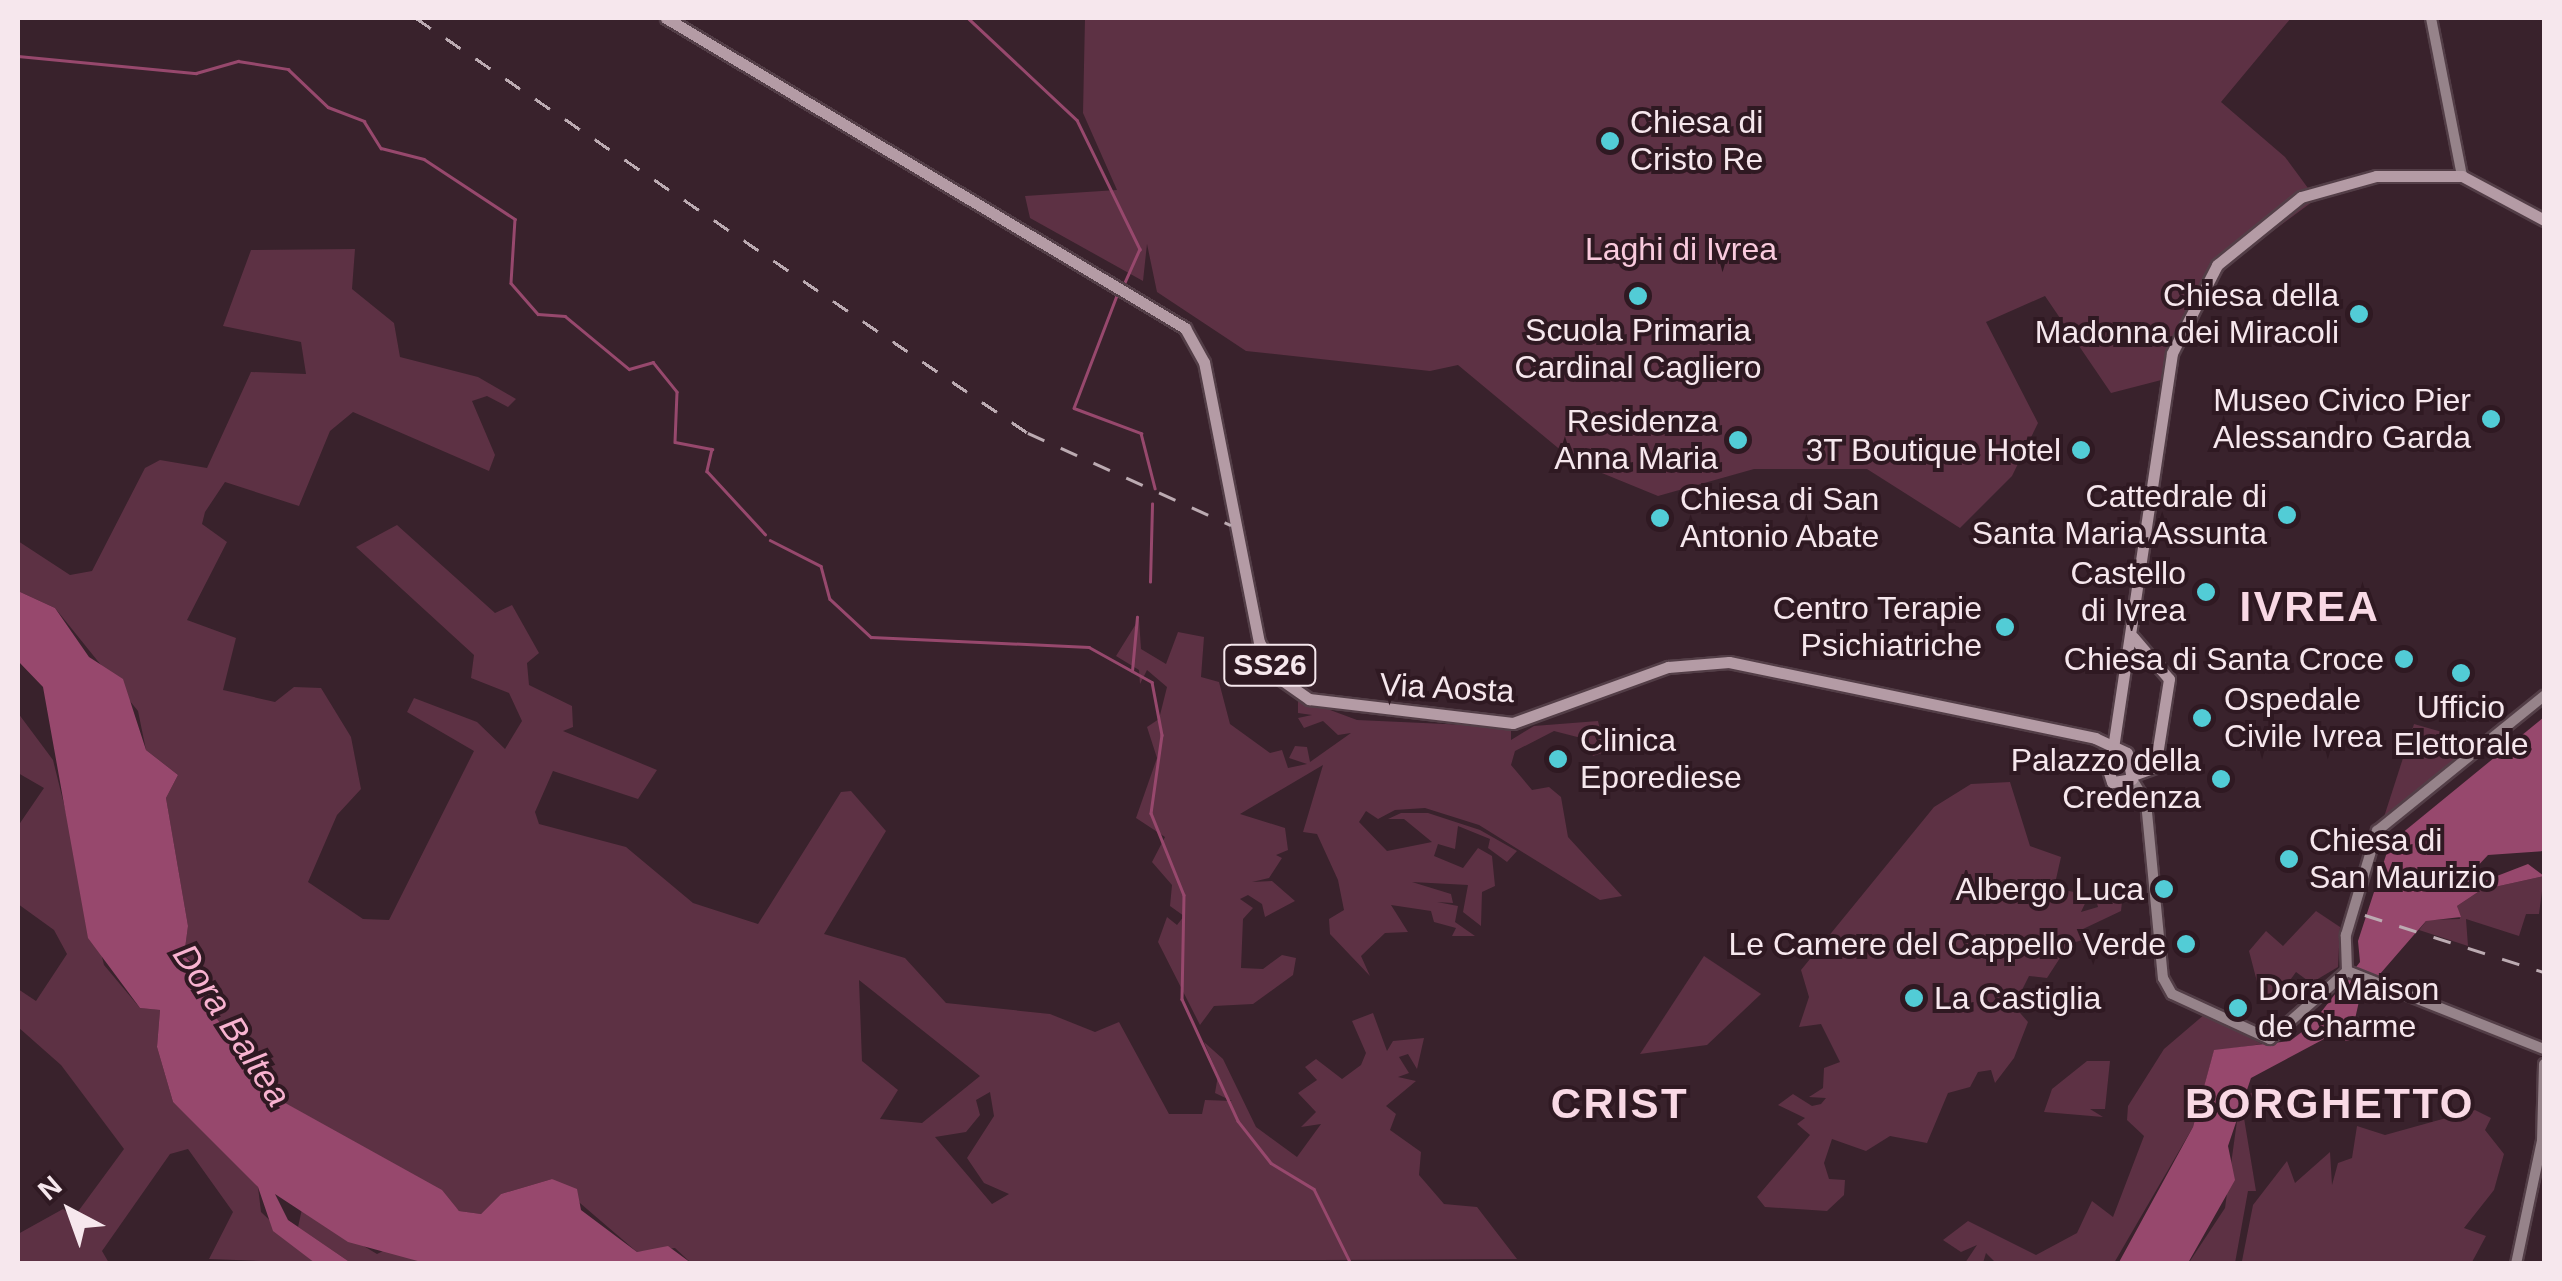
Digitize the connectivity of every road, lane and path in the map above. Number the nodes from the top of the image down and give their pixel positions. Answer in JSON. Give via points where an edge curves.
{"nodes":[{"id":1,"x":666,"y":18,"type":"edge"},
{"id":2,"x":2431,"y":18,"type":"edge"},
{"id":3,"x":2462,"y":176,"type":"junction"},
{"id":4,"x":2544,"y":220,"type":"edge"},
{"id":5,"x":2133,"y":637,"type":"junction"},
{"id":6,"x":2544,"y":696,"type":"edge"},
{"id":7,"x":2116,"y":733,"type":"junction"},
{"id":8,"x":2086,"y":737,"type":"junction"},
{"id":9,"x":2100,"y":740,"type":"junction"},
{"id":10,"x":2108,"y":752,"type":"junction"},
{"id":11,"x":2134,"y":776,"type":"junction"},
{"id":12,"x":2350,"y":972,"type":"junction"},
{"id":13,"x":2526,"y":1044,"type":"junction"},
{"id":14,"x":2544,"y":1050,"type":"edge"},
{"id":15,"x":2544,"y":1061,"type":"edge"},
{"id":16,"x":2544,"y":1124,"type":"edge"},
{"id":17,"x":2516,"y":1264,"type":"edge"}],
"edges":[{"from":1,"to":8,"type":"main road","name":"Via Aosta","number":"SS26","via":[[1138,294],[1202,353],[1259,642],[1280,678],[1309,699],[1513,723],[1668,667],[1729,662]]},
{"from":2,"to":3,"type":"main road"},
{"from":3,"to":4,"type":"main road"},
{"from":3,"to":5,"type":"main road","via":[[2392,174],[2320,189],[2252,231],[2212,272],[2172,353]]},
{"from":5,"to":7,"type":"main road"},
{"from":5,"to":11,"type":"main road","via":[[2169,679],[2155,768]]},
{"from":6,"to":12,"type":"main road","via":[[2377,831],[2346,935]]},
{"from":7,"to":9,"type":"main road"},
{"from":7,"to":10,"type":"main road"},
{"from":8,"to":9,"type":"main road","name":"Via Aosta","number":"SS26"},
{"from":8,"to":10,"type":"main road"},
{"from":9,"to":10,"type":"main road","name":"Via Aosta","number":"SS26"},
{"from":10,"to":11,"type":"main road"},
{"from":10,"to":11,"type":"main road","via":[[2112,782]]},
{"from":11,"to":12,"type":"main road","via":[[2146,802],[2162,978],[2172,994],[2270,1039]]},
{"from":12,"to":13,"type":"main road"},
{"from":13,"to":14,"type":"main road"},
{"from":13,"to":15,"type":"main road"},
{"from":15,"to":16,"type":"main road"},
{"from":16,"to":17,"type":"main road"}]}
